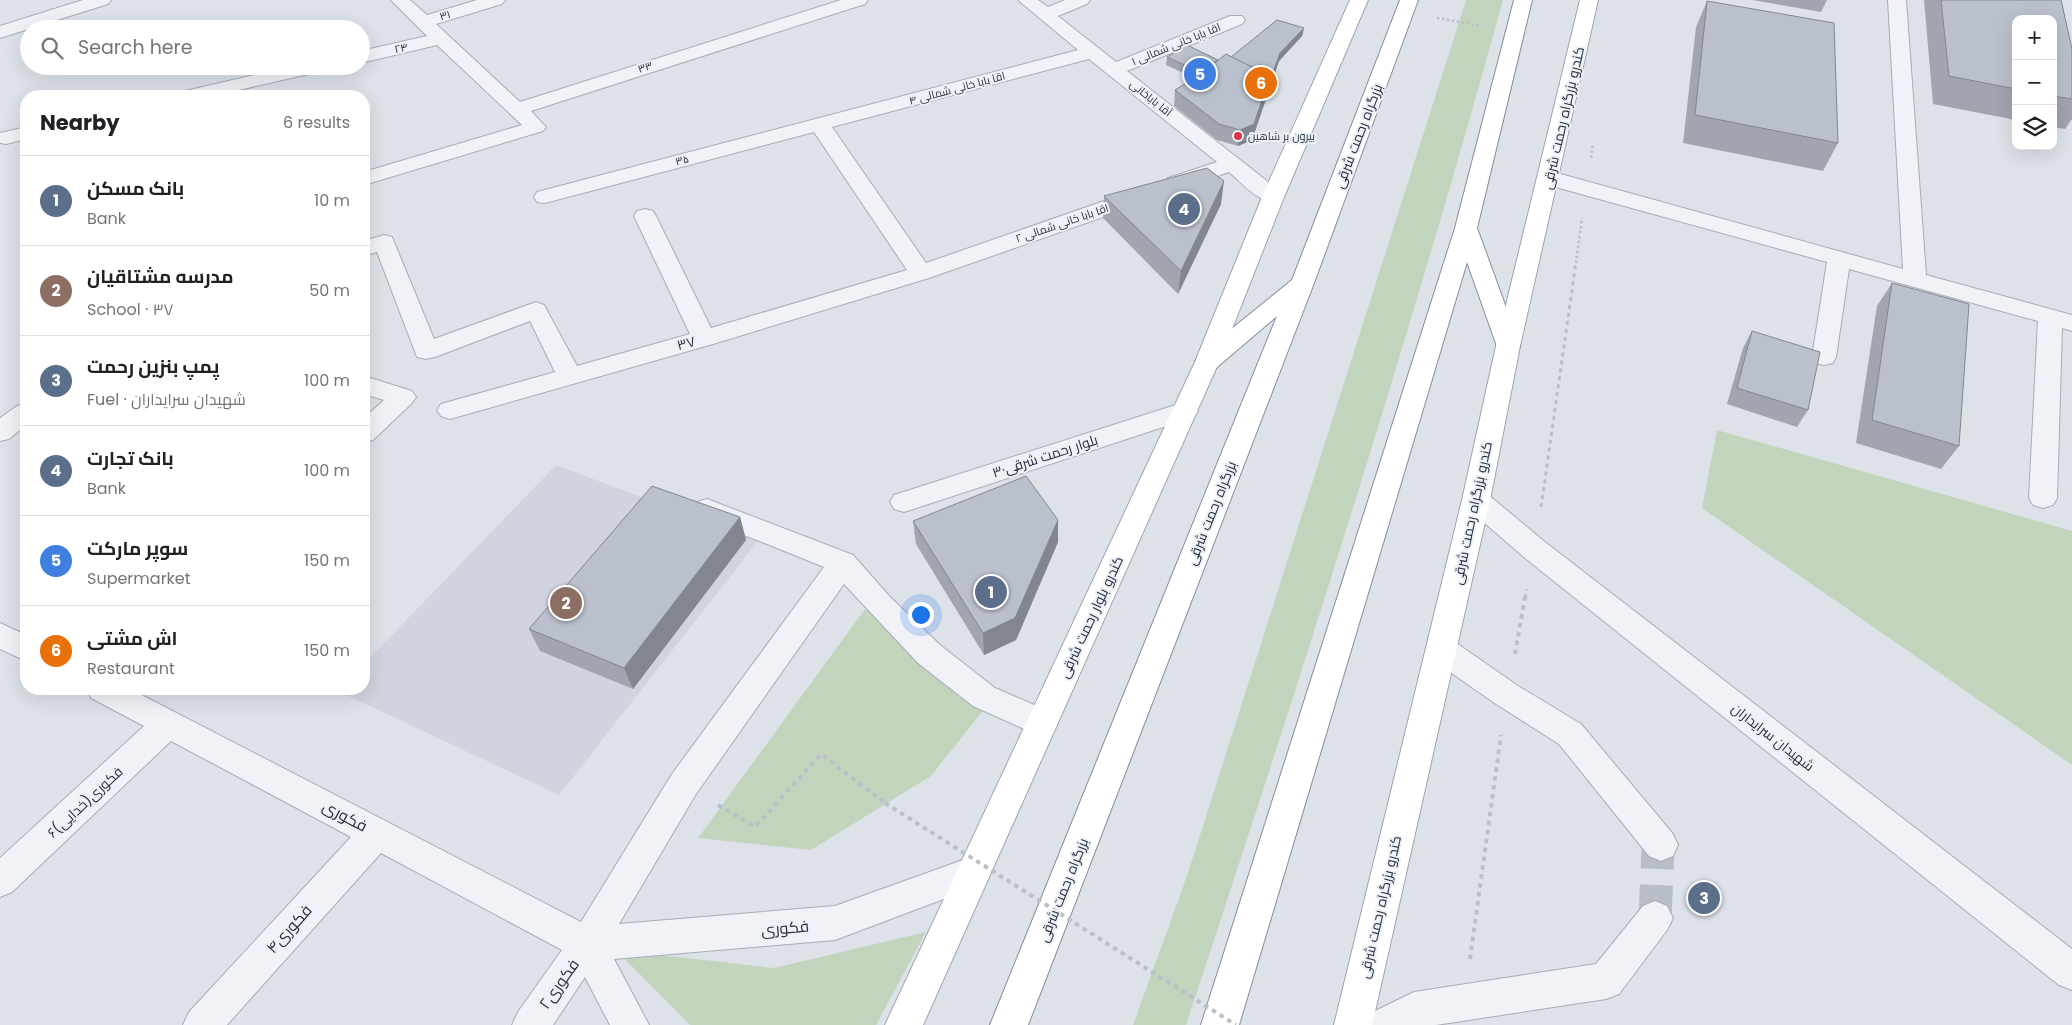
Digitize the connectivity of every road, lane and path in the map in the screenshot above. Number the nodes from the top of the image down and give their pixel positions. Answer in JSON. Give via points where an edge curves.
{"nodes":[{"id":1,"x":102,"y":0,"type":"edge"},
{"id":2,"x":400,"y":0,"type":"edge"},
{"id":3,"x":496,"y":0,"type":"edge"},
{"id":4,"x":859,"y":0,"type":"edge"},
{"id":5,"x":1027,"y":0,"type":"edge"},
{"id":6,"x":1081,"y":0,"type":"edge"},
{"id":7,"x":1359,"y":0,"type":"edge"},
{"id":8,"x":1523,"y":0,"type":"edge"},
{"id":9,"x":1589,"y":0,"type":"edge"},
{"id":10,"x":1897,"y":0,"type":"edge"},
{"id":11,"x":1407,"y":6,"type":"edge"},
{"id":12,"x":1045,"y":15,"type":"junction"},
{"id":13,"x":38,"y":20,"type":"edge"},
{"id":14,"x":1236,"y":20,"type":"dead end"},
{"id":15,"x":423,"y":22,"type":"junction"},
{"id":16,"x":20,"y":26,"type":"edge"},
{"id":17,"x":1514,"y":31,"type":"junction"},
{"id":18,"x":0,"y":32,"type":"edge"},
{"id":19,"x":441,"y":38,"type":"junction"},
{"id":20,"x":1094,"y":52,"type":"junction"},
{"id":21,"x":370,"y":55,"type":"edge"},
{"id":22,"x":1115,"y":69,"type":"junction"},
{"id":23,"x":280,"y":75,"type":"edge"},
{"id":24,"x":214,"y":90,"type":"edge"},
{"id":25,"x":517,"y":109,"type":"junction"},
{"id":26,"x":819,"y":124,"type":"junction"},
{"id":27,"x":20,"y":134,"type":"edge"},
{"id":28,"x":6,"y":138,"type":"dead end"},
{"id":29,"x":1232,"y":164,"type":"junction"},
{"id":30,"x":370,"y":177,"type":"edge"},
{"id":31,"x":1549,"y":178,"type":"junction"},
{"id":32,"x":545,"y":197,"type":"dead end"},
{"id":33,"x":1273,"y":197,"type":"junction"},
{"id":34,"x":645,"y":216,"type":"dead end"},
{"id":35,"x":1466,"y":228,"type":"junction"},
{"id":36,"x":370,"y":247,"type":"edge"},
{"id":37,"x":1839,"y":258,"type":"junction"},
{"id":38,"x":921,"y":273,"type":"junction"},
{"id":39,"x":1916,"y":279,"type":"junction"},
{"id":40,"x":1302,"y":283,"type":"junction"},
{"id":41,"x":2061,"y":320,"type":"edge"},
{"id":42,"x":704,"y":338,"type":"junction"},
{"id":43,"x":1508,"y":346,"type":"junction"},
{"id":44,"x":1824,"y":357,"type":"dead end"},
{"id":45,"x":1207,"y":362,"type":"junction"},
{"id":46,"x":569,"y":375,"type":"junction"},
{"id":47,"x":370,"y":387,"type":"edge"},
{"id":48,"x":450,"y":410,"type":"dead end"},
{"id":49,"x":1185,"y":410,"type":"junction"},
{"id":50,"x":20,"y":417,"type":"edge"},
{"id":51,"x":370,"y":427,"type":"edge"},
{"id":52,"x":0,"y":432,"type":"edge"},
{"id":53,"x":2043,"y":498,"type":"dead end"},
{"id":54,"x":684,"y":500,"type":"edge"},
{"id":55,"x":1476,"y":500,"type":"junction"},
{"id":56,"x":904,"y":502,"type":"dead end"},
{"id":57,"x":843,"y":563,"type":"junction"},
{"id":58,"x":0,"y":635,"type":"edge"},
{"id":59,"x":20,"y":646,"type":"edge"},
{"id":60,"x":1441,"y":649,"type":"junction"},
{"id":61,"x":113,"y":695,"type":"edge"},
{"id":62,"x":169,"y":724,"type":"junction"},
{"id":63,"x":1042,"y":724,"type":"junction"},
{"id":64,"x":755,"y":827,"type":"dead end"},
{"id":65,"x":377,"y":833,"type":"junction"},
{"id":66,"x":1661,"y":845,"type":"dead end"},
{"id":67,"x":974,"y":872,"type":"junction"},
{"id":68,"x":0,"y":881,"type":"edge"},
{"id":69,"x":1655,"y":918,"type":"tunnel mouth"},
{"id":70,"x":587,"y":944,"type":"junction"},
{"id":71,"x":2072,"y":972,"type":"edge"},
{"id":72,"x":202,"y":1025,"type":"edge"},
{"id":73,"x":531,"y":1025,"type":"edge"},
{"id":74,"x":630,"y":1025,"type":"edge"},
{"id":75,"x":904,"y":1025,"type":"edge"},
{"id":76,"x":1009,"y":1025,"type":"edge"},
{"id":77,"x":1220,"y":1025,"type":"edge"},
{"id":78,"x":1236,"y":1025,"type":"edge"},
{"id":79,"x":1353,"y":1025,"type":"edge"},
{"id":80,"x":1386,"y":1025,"type":"edge"}],
"edges":[{"from":1,"to":13,"type":"street"},
{"from":2,"to":15,"type":"street"},
{"from":3,"to":15,"type":"street","name":"۳۱"},
{"from":4,"to":25,"type":"street","name":"۳۳"},
{"from":5,"to":12,"type":"street","name":"آقا باباخانی"},
{"from":6,"to":12,"type":"street"},
{"from":7,"to":33,"type":"main road"},
{"from":8,"to":17,"type":"main road"},
{"from":9,"to":31,"type":"main road","name":"کندرو بزرگراه رحمت شرقی"},
{"from":10,"to":39,"type":"street"},
{"from":11,"to":17,"type":"path"},
{"from":11,"to":40,"type":"main road","name":"بزرگراه رحمت شرقی"},
{"from":12,"to":20,"type":"street","name":"آقا باباخانی"},
{"from":14,"to":22,"type":"street","name":"۱ اقا بابا خانی شمالی"},
{"from":15,"to":19,"type":"street"},
{"from":16,"to":18,"type":"street"},
{"from":17,"to":35,"type":"main road"},
{"from":19,"to":21,"type":"street","name":"۲۴"},
{"from":19,"to":25,"type":"street"},
{"from":20,"to":22,"type":"street","name":"آقا باباخانی"},
{"from":20,"to":26,"type":"street","name":"۴ اقا بابا خانی شمالی"},
{"from":22,"to":29,"type":"street","name":"آقا باباخانی"},
{"from":23,"to":24,"type":"street"},
{"from":25,"to":30,"type":"street","via":[[536,127]]},
{"from":26,"to":32,"type":"street","name":"۳۵"},
{"from":26,"to":38,"type":"street"},
{"from":27,"to":28,"type":"street"},
{"from":29,"to":33,"type":"street","name":"آقا باباخانی"},
{"from":29,"to":38,"type":"street","name":"۲ اقا بابا خانی شمالی"},
{"from":31,"to":37,"type":"street"},
{"from":31,"to":43,"type":"main road","name":"کندرو بزرگراه رحمت شرقی"},
{"from":33,"to":45,"type":"main road"},
{"from":34,"to":42,"type":"street"},
{"from":35,"to":43,"type":"main road"},
{"from":35,"to":77,"type":"main road"},
{"from":36,"to":46,"type":"street","via":[[384,242],[426,351],[536,310]]},
{"from":37,"to":39,"type":"street"},
{"from":37,"to":44,"type":"street"},
{"from":38,"to":42,"type":"street","name":"۳۷"},
{"from":39,"to":41,"type":"street"},
{"from":40,"to":45,"type":"main road"},
{"from":40,"to":76,"type":"main road","name":"بزرگراه رحمت شرقی"},
{"from":41,"to":53,"type":"street"},
{"from":42,"to":46,"type":"street","name":"۳۷"},
{"from":43,"to":55,"type":"main road","name":"کندرو بزرگراه رحمت شرقی"},
{"from":45,"to":49,"type":"main road","name":"کندرو بلوار رحمت شرقی"},
{"from":46,"to":48,"type":"street","name":"۳۷"},
{"from":47,"to":51,"type":"street","via":[[403,397]]},
{"from":49,"to":56,"type":"street","name":"بلوار رحمت شرقی۳۰"},
{"from":49,"to":63,"type":"main road","name":"کندرو بلوار رحمت شرقی"},
{"from":50,"to":52,"type":"street"},
{"from":54,"to":57,"type":"street"},
{"from":55,"to":60,"type":"main road","name":"کندرو بزرگراه رحمت شرقی"},
{"from":55,"to":71,"type":"street","name":"شهیدان سرایداران","via":[[1534,550]]},
{"from":57,"to":63,"type":"street","via":[[929,654],[984,697]]},
{"from":57,"to":70,"type":"street","name":"فکوری۲","via":[[684,784]]},
{"from":58,"to":59,"type":"street"},
{"from":60,"to":66,"type":"street","via":[[1570,734]]},
{"from":60,"to":79,"type":"main road","name":"کندرو بزرگراه رحمت شرقی"},
{"from":61,"to":62,"type":"street","name":"فکوری"},
{"from":62,"to":65,"type":"street","name":"فکوری"},
{"from":62,"to":68,"type":"street","name":"۶فکوری(خدایی)"},
{"from":63,"to":67,"type":"main road","name":"کندرو بلوار رحمت شرقی"},
{"from":64,"to":78,"type":"path","bridge":true,"via":[[821,754],[885,803]]},
{"from":65,"to":70,"type":"street","name":"فکوری"},
{"from":65,"to":72,"type":"street","name":"فکوری۴"},
{"from":67,"to":70,"type":"street","name":"فکوری","via":[[835,923]]},
{"from":67,"to":75,"type":"main road"},
{"from":69,"to":80,"type":"street","via":[[1606,982],[1414,1010]]},
{"from":70,"to":73,"type":"street","name":"فکوری۲"},
{"from":70,"to":74,"type":"street"}]}
